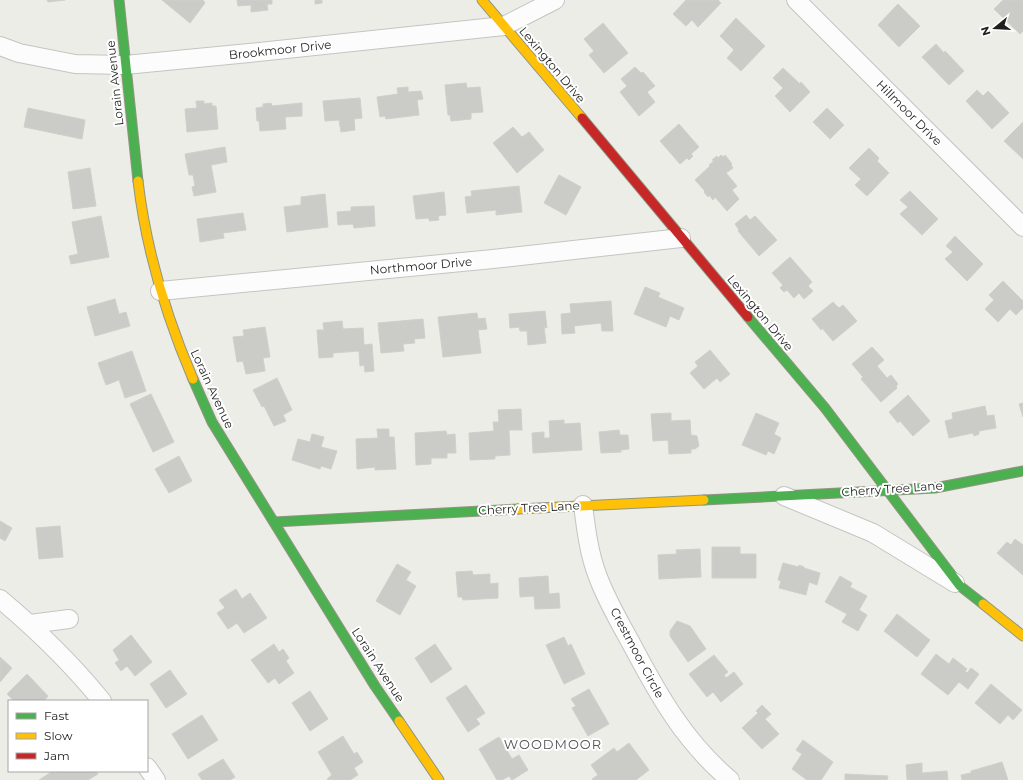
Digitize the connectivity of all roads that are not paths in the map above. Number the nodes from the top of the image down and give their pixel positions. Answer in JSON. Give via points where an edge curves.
{"nodes":[{"id":1,"x":118,"y":0,"type":"edge"},
{"id":2,"x":482,"y":0,"type":"edge"},
{"id":3,"x":555,"y":0,"type":"edge"},
{"id":4,"x":796,"y":0,"type":"edge"},
{"id":5,"x":504,"y":26,"type":"junction"},
{"id":6,"x":0,"y":46,"type":"edge"},
{"id":7,"x":125,"y":65,"type":"junction"},
{"id":8,"x":1023,"y":227,"type":"edge"},
{"id":9,"x":681,"y":238,"type":"junction"},
{"id":10,"x":160,"y":291,"type":"junction"},
{"id":11,"x":1023,"y":471,"type":"edge"},
{"id":12,"x":888,"y":490,"type":"junction"},
{"id":13,"x":783,"y":496,"type":"junction"},
{"id":14,"x":583,"y":506,"type":"junction"},
{"id":15,"x":274,"y":522,"type":"junction"},
{"id":16,"x":960,"y":586,"type":"junction"},
{"id":17,"x":0,"y":599,"type":"edge"},
{"id":18,"x":69,"y":619,"type":"dead end"},
{"id":19,"x":30,"y":624,"type":"junction"},
{"id":20,"x":1023,"y":636,"type":"edge"},
{"id":21,"x":101,"y":700,"type":"edge"},
{"id":22,"x":148,"y":768,"type":"edge"},
{"id":23,"x":156,"y":780,"type":"edge"},
{"id":24,"x":439,"y":780,"type":"edge"},
{"id":25,"x":730,"y":780,"type":"edge"}],
"edges":[{"from":1,"to":7,"type":"street","name":"Lorain Avenue"},
{"from":2,"to":5,"type":"street","name":"Lexington Drive"},
{"from":3,"to":5,"type":"street","name":"Brookmoor Drive"},
{"from":4,"to":8,"type":"street","name":"Hillmoor Drive"},
{"from":5,"to":7,"type":"street","name":"Brookmoor Drive"},
{"from":5,"to":9,"type":"street","name":"Lexington Drive"},
{"from":6,"to":7,"type":"street","name":"Brookmoor Drive","via":[[19,53],[75,64]]},
{"from":7,"to":10,"type":"street","name":"Lorain Avenue","via":[[138,183]]},
{"from":9,"to":10,"type":"street","name":"Northmoor Drive"},
{"from":9,"to":12,"type":"street","name":"Lexington Drive","via":[[825,408]]},
{"from":10,"to":15,"type":"street","name":"Lorain Avenue","via":[[182,353],[212,422]]},
{"from":11,"to":12,"type":"street","name":"Cherry Tree Lane","via":[[935,488]]},
{"from":12,"to":13,"type":"street","name":"Cherry Tree Lane"},
{"from":12,"to":16,"type":"street","name":"Lexington Drive"},
{"from":13,"to":14,"type":"street","name":"Cherry Tree Lane"},
{"from":13,"to":16,"type":"street","name":"Cherry Tree Lane","via":[[873,533]]},
{"from":14,"to":15,"type":"street","name":"Cherry Tree Lane"},
{"from":14,"to":25,"type":"street","name":"Crestmoor Circle","via":[[588,543],[598,577],[620,623],[660,697],[688,738]]},
{"from":15,"to":24,"type":"street","name":"Lorain Avenue","via":[[375,686]]},
{"from":16,"to":20,"type":"street","name":"Lexington Drive"},
{"from":17,"to":19,"type":"street"},
{"from":18,"to":19,"type":"street"},
{"from":19,"to":21,"type":"street","via":[[81,675]]},
{"from":22,"to":23,"type":"street"}]}
